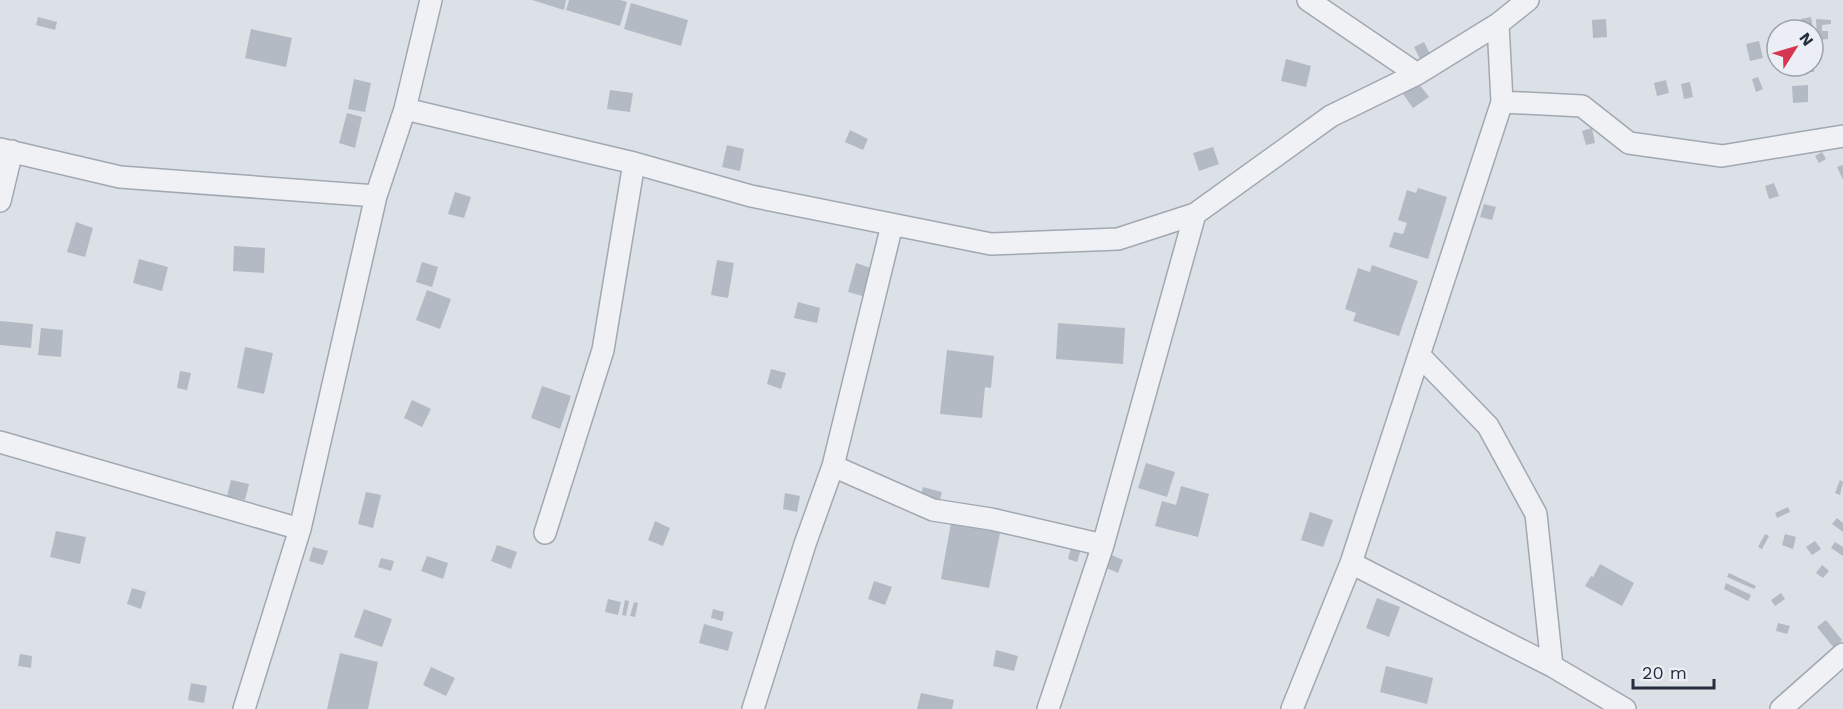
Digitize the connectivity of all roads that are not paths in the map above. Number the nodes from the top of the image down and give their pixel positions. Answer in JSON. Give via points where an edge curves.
{"nodes":[{"id":1,"x":431,"y":0,"type":"edge"},
{"id":2,"x":1308,"y":0,"type":"edge"},
{"id":3,"x":1528,"y":0,"type":"edge"},
{"id":4,"x":1498,"y":24,"type":"junction"},
{"id":5,"x":1417,"y":74,"type":"junction"},
{"id":6,"x":1502,"y":102,"type":"junction"},
{"id":7,"x":405,"y":109,"type":"junction"},
{"id":8,"x":1843,"y":136,"type":"edge"},
{"id":9,"x":6,"y":150,"type":"edge"},
{"id":10,"x":634,"y":163,"type":"junction"},
{"id":11,"x":376,"y":196,"type":"junction"},
{"id":12,"x":0,"y":201,"type":"edge"},
{"id":13,"x":1195,"y":214,"type":"junction"},
{"id":14,"x":892,"y":225,"type":"junction"},
{"id":15,"x":1420,"y":356,"type":"junction"},
{"id":16,"x":0,"y":442,"type":"edge"},
{"id":17,"x":833,"y":466,"type":"junction"},
{"id":18,"x":300,"y":529,"type":"junction"},
{"id":19,"x":545,"y":534,"type":"dead end"},
{"id":20,"x":1103,"y":545,"type":"junction"},
{"id":21,"x":1351,"y":563,"type":"junction"},
{"id":22,"x":1843,"y":654,"type":"edge"},
{"id":23,"x":1552,"y":666,"type":"junction"},
{"id":24,"x":244,"y":709,"type":"edge"},
{"id":25,"x":753,"y":709,"type":"edge"},
{"id":26,"x":1048,"y":709,"type":"edge"},
{"id":27,"x":1292,"y":709,"type":"edge"},
{"id":28,"x":1625,"y":709,"type":"edge"},
{"id":29,"x":1781,"y":709,"type":"edge"}],
"edges":[{"from":1,"to":7,"type":"street"},
{"from":2,"to":5,"type":"street"},
{"from":3,"to":4,"type":"street"},
{"from":4,"to":5,"type":"street"},
{"from":4,"to":6,"type":"street"},
{"from":5,"to":13,"type":"street","via":[[1331,116]]},
{"from":6,"to":8,"type":"street","via":[[1582,106],[1629,143],[1722,156]]},
{"from":6,"to":15,"type":"street"},
{"from":7,"to":10,"type":"street"},
{"from":7,"to":11,"type":"street"},
{"from":9,"to":11,"type":"street","via":[[120,177]]},
{"from":9,"to":12,"type":"street"},
{"from":10,"to":14,"type":"street","via":[[751,196]]},
{"from":10,"to":19,"type":"street","via":[[603,350]]},
{"from":11,"to":18,"type":"street"},
{"from":13,"to":14,"type":"street","via":[[1118,239],[991,244]]},
{"from":13,"to":20,"type":"street"},
{"from":14,"to":17,"type":"street"},
{"from":15,"to":21,"type":"street"},
{"from":15,"to":23,"type":"street","via":[[1488,426],[1536,514]]},
{"from":16,"to":18,"type":"street"},
{"from":17,"to":20,"type":"street","via":[[933,510],[992,519]]},
{"from":17,"to":25,"type":"street"},
{"from":18,"to":24,"type":"street"},
{"from":20,"to":26,"type":"street"},
{"from":21,"to":23,"type":"street"},
{"from":21,"to":27,"type":"street"},
{"from":22,"to":29,"type":"street"},
{"from":23,"to":28,"type":"street"}]}
